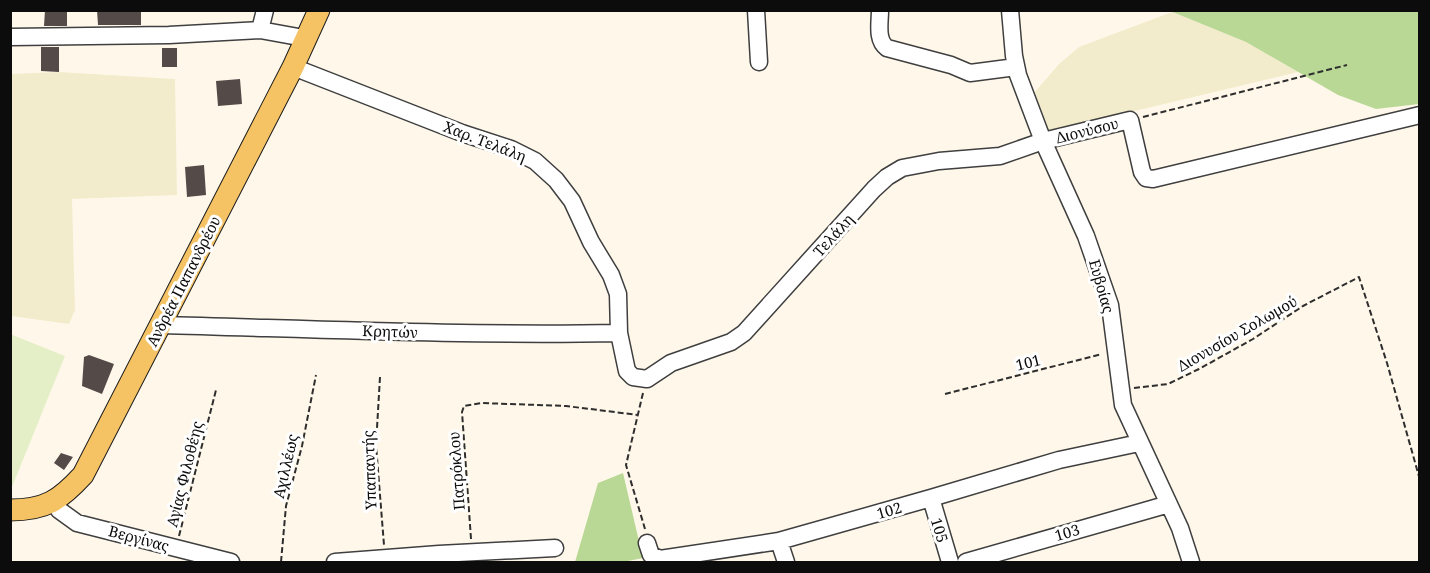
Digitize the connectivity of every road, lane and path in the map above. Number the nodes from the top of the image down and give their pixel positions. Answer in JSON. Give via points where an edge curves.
{"nodes":[{"id":1,"x":265,"y":10,"type":"edge"},
{"id":2,"x":319,"y":10,"type":"edge"},
{"id":3,"x":756,"y":10,"type":"edge"},
{"id":4,"x":880,"y":10,"type":"edge"},
{"id":5,"x":1010,"y":10,"type":"edge"},
{"id":6,"x":260,"y":30,"type":"junction"},
{"id":7,"x":10,"y":37,"type":"edge"},
{"id":8,"x":304,"y":38,"type":"junction"},
{"id":9,"x":759,"y":62,"type":"dead end"},
{"id":10,"x":1347,"y":65,"type":"dead end"},
{"id":11,"x":293,"y":67,"type":"junction"},
{"id":12,"x":1016,"y":67,"type":"junction"},
{"id":13,"x":1419,"y":115,"type":"edge"},
{"id":14,"x":1130,"y":120,"type":"junction"},
{"id":15,"x":1043,"y":141,"type":"junction"},
{"id":16,"x":161,"y":325,"type":"junction"},
{"id":17,"x":619,"y":333,"type":"junction"},
{"id":18,"x":1115,"y":350,"type":"junction"},
{"id":19,"x":316,"y":375,"type":"dead end"},
{"id":20,"x":380,"y":377,"type":"dead end"},
{"id":21,"x":647,"y":380,"type":"junction"},
{"id":22,"x":216,"y":390,"type":"dead end"},
{"id":23,"x":1120,"y":390,"type":"junction"},
{"id":24,"x":945,"y":394,"type":"dead end"},
{"id":25,"x":638,"y":415,"type":"junction"},
{"id":26,"x":1138,"y":443,"type":"junction"},
{"id":27,"x":1419,"y":480,"type":"edge"},
{"id":28,"x":931,"y":498,"type":"junction"},
{"id":29,"x":54,"y":502,"type":"junction"},
{"id":30,"x":1169,"y":504,"type":"junction"},
{"id":31,"x":10,"y":510,"type":"edge"},
{"id":32,"x":779,"y":541,"type":"junction"},
{"id":33,"x":647,"y":543,"type":"joint"},
{"id":34,"x":176,"y":548,"type":"junction"},
{"id":35,"x":555,"y":548,"type":"dead end"},
{"id":36,"x":472,"y":552,"type":"junction"},
{"id":37,"x":386,"y":560,"type":"junction"},
{"id":38,"x":231,"y":562,"type":"edge"},
{"id":39,"x":281,"y":562,"type":"edge"},
{"id":40,"x":335,"y":562,"type":"edge"},
{"id":41,"x":786,"y":562,"type":"edge"},
{"id":42,"x":950,"y":562,"type":"edge"},
{"id":43,"x":966,"y":562,"type":"edge"},
{"id":44,"x":1191,"y":562,"type":"edge"}],
"edges":[{"from":1,"to":6,"type":"street"},
{"from":2,"to":8,"type":"main road","name":"Ανδρέα Παπανδρέου"},
{"from":3,"to":9,"type":"street"},
{"from":4,"to":12,"type":"street","via":[[880,39],[887,48],[970,73]]},
{"from":5,"to":12,"type":"street","name":"Ευβοίας"},
{"from":6,"to":7,"type":"street"},
{"from":6,"to":8,"type":"street"},
{"from":8,"to":11,"type":"main road","name":"Ανδρέα Παπανδρέου"},
{"from":10,"to":14,"type":"path"},
{"from":11,"to":16,"type":"main road","name":"Ανδρέα Παπανδρέου"},
{"from":11,"to":17,"type":"street","name":"Χαρ. Τελάλη","via":[[535,160],[572,201],[611,275],[618,294]]},
{"from":12,"to":15,"type":"street","name":"Ευβοίας"},
{"from":13,"to":14,"type":"street","via":[[1153,179],[1142,172]]},
{"from":14,"to":15,"type":"street","name":"Διονύσου"},
{"from":15,"to":18,"type":"street","name":"Ευβοίας","via":[[1103,282]]},
{"from":15,"to":21,"type":"street","name":"Τελάλη","via":[[1000,156],[921,164],[894,171],[744,333],[731,342],[671,363]]},
{"from":16,"to":17,"type":"street","name":"Κρητών","via":[[463,334]]},
{"from":16,"to":29,"type":"main road","name":"Ανδρέα Παπανδρέου","via":[[83,475]]},
{"from":17,"to":21,"type":"street","name":"Χαρ. Τελάλη","via":[[628,373]]},
{"from":18,"to":23,"type":"street","name":"Ευβοίας"},
{"from":18,"to":24,"type":"path","name":"101"},
{"from":19,"to":39,"type":"path","name":"Αχιλλέως","via":[[286,506]]},
{"from":20,"to":37,"type":"path","name":"Υπαπαντής","via":[[376,445]]},
{"from":21,"to":25,"type":"path"},
{"from":22,"to":34,"type":"path","name":"Αγίας Φιλοθέης"},
{"from":23,"to":26,"type":"street","name":"Ευβοίας"},
{"from":23,"to":27,"type":"path","name":"Διονυσίου Σολωμού","via":[[1168,384],[1359,277]]},
{"from":25,"to":33,"type":"path","via":[[626,465]]},
{"from":25,"to":36,"type":"path","name":"Πατρόκλου","via":[[566,406],[464,406]]},
{"from":26,"to":28,"type":"street","name":"102","via":[[1059,460]]},
{"from":26,"to":30,"type":"street","name":"Ευβοίας"},
{"from":28,"to":32,"type":"street","name":"102"},
{"from":28,"to":42,"type":"street","name":"105"},
{"from":29,"to":31,"type":"main road","name":"Ανδρέα Παπανδρέου"},
{"from":29,"to":34,"type":"street","name":"Βεργίνας","via":[[77,522]]},
{"from":30,"to":43,"type":"street","name":"103"},
{"from":30,"to":44,"type":"street","name":"Ευβοίας"},
{"from":32,"to":33,"type":"street","name":"102","via":[[660,559],[651,555]]},
{"from":32,"to":41,"type":"street"},
{"from":34,"to":38,"type":"street","name":"Βεργίνας"},
{"from":35,"to":36,"type":"street"},
{"from":36,"to":37,"type":"street"},
{"from":37,"to":40,"type":"street"}]}
